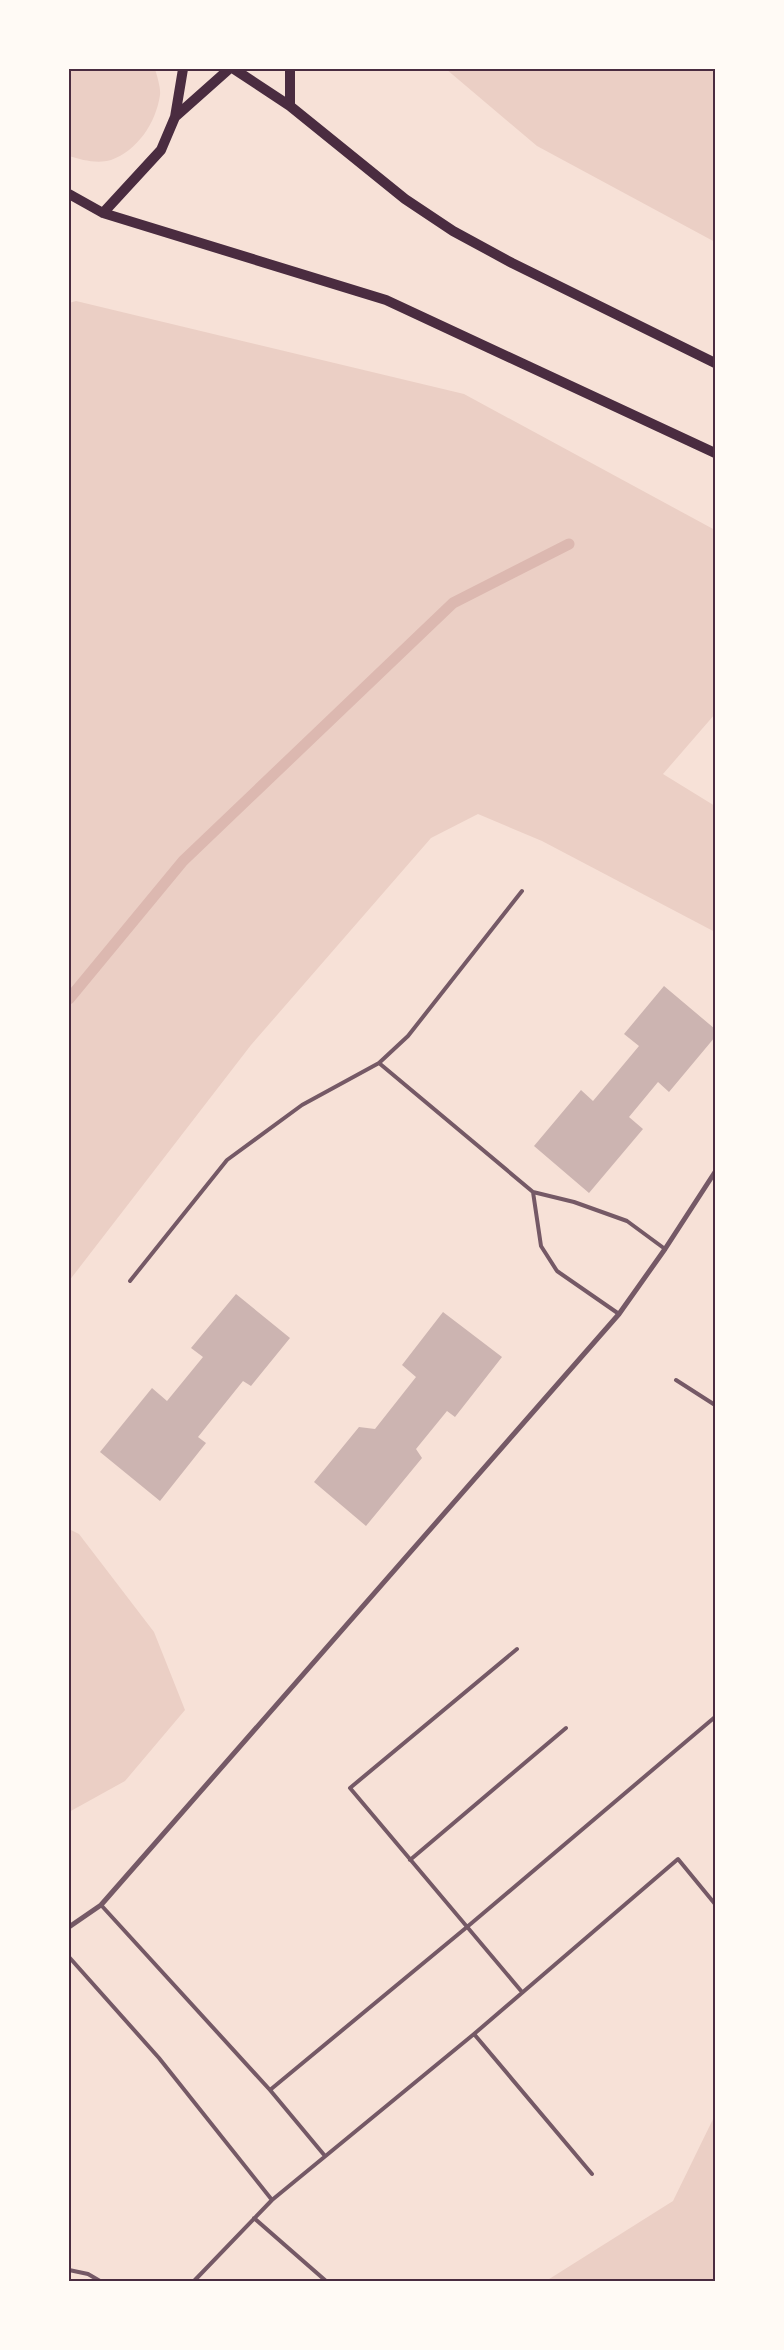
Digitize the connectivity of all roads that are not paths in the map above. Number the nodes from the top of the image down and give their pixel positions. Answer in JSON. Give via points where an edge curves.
{"nodes":[{"id":1,"x":183,"y":69,"type":"edge"},
{"id":2,"x":229,"y":69,"type":"edge"},
{"id":3,"x":234,"y":69,"type":"edge"},
{"id":4,"x":290,"y":69,"type":"edge"},
{"id":5,"x":290,"y":106,"type":"junction"},
{"id":6,"x":175,"y":117,"type":"junction"},
{"id":7,"x":69,"y":194,"type":"edge"},
{"id":8,"x":104,"y":212,"type":"junction"},
{"id":9,"x":715,"y":363,"type":"edge"},
{"id":10,"x":715,"y":453,"type":"edge"},
{"id":11,"x":522,"y":891,"type":"dead end"},
{"id":12,"x":380,"y":1063,"type":"junction"},
{"id":13,"x":715,"y":1172,"type":"edge"},
{"id":14,"x":533,"y":1192,"type":"junction"},
{"id":15,"x":665,"y":1249,"type":"junction"},
{"id":16,"x":130,"y":1281,"type":"dead end"},
{"id":17,"x":618,"y":1314,"type":"junction"},
{"id":18,"x":676,"y":1380,"type":"dead end"},
{"id":19,"x":715,"y":1404,"type":"edge"},
{"id":20,"x":517,"y":1649,"type":"dead end"},
{"id":21,"x":715,"y":1717,"type":"edge"},
{"id":22,"x":566,"y":1728,"type":"dead end"},
{"id":23,"x":410,"y":1860,"type":"junction"},
{"id":24,"x":715,"y":1904,"type":"edge"},
{"id":25,"x":101,"y":1905,"type":"junction"},
{"id":26,"x":69,"y":1927,"type":"edge"},
{"id":27,"x":467,"y":1927,"type":"junction"},
{"id":28,"x":69,"y":1957,"type":"edge"},
{"id":29,"x":522,"y":1992,"type":"junction"},
{"id":30,"x":474,"y":2034,"type":"junction"},
{"id":31,"x":270,"y":2090,"type":"junction"},
{"id":32,"x":325,"y":2156,"type":"junction"},
{"id":33,"x":592,"y":2174,"type":"dead end"},
{"id":34,"x":272,"y":2200,"type":"junction"},
{"id":35,"x":254,"y":2218,"type":"junction"},
{"id":36,"x":69,"y":2270,"type":"edge"},
{"id":37,"x":100,"y":2281,"type":"edge"},
{"id":38,"x":194,"y":2281,"type":"edge"},
{"id":39,"x":326,"y":2281,"type":"edge"}],
"edges":[{"from":1,"to":6,"type":"main road"},
{"from":2,"to":6,"type":"main road"},
{"from":3,"to":5,"type":"main road"},
{"from":4,"to":5,"type":"main road"},
{"from":5,"to":9,"type":"main road","via":[[405,199],[453,231]]},
{"from":6,"to":8,"type":"main road","via":[[161,150]]},
{"from":7,"to":8,"type":"main road"},
{"from":8,"to":10,"type":"main road","via":[[386,300]]},
{"from":11,"to":12,"type":"lane","via":[[408,1036]]},
{"from":12,"to":14,"type":"lane"},
{"from":12,"to":16,"type":"lane","via":[[302,1105],[227,1160]]},
{"from":13,"to":15,"type":"street"},
{"from":14,"to":15,"type":"lane","via":[[574,1202],[627,1221]]},
{"from":14,"to":17,"type":"lane","via":[[541,1246],[556,1271]]},
{"from":15,"to":17,"type":"street"},
{"from":17,"to":25,"type":"street"},
{"from":18,"to":19,"type":"lane"},
{"from":20,"to":23,"type":"lane","via":[[350,1788]]},
{"from":21,"to":27,"type":"lane"},
{"from":22,"to":23,"type":"lane"},
{"from":23,"to":27,"type":"lane"},
{"from":24,"to":29,"type":"lane","via":[[678,1859]]},
{"from":25,"to":26,"type":"street"},
{"from":25,"to":31,"type":"lane"},
{"from":27,"to":29,"type":"lane"},
{"from":27,"to":31,"type":"lane"},
{"from":28,"to":34,"type":"lane","via":[[159,2058]]},
{"from":29,"to":30,"type":"lane"},
{"from":30,"to":32,"type":"lane"},
{"from":30,"to":33,"type":"lane"},
{"from":31,"to":32,"type":"lane"},
{"from":32,"to":34,"type":"lane"},
{"from":34,"to":35,"type":"lane"},
{"from":35,"to":38,"type":"lane"},
{"from":35,"to":39,"type":"lane"},
{"from":36,"to":37,"type":"lane","via":[[88,2274]]}]}
